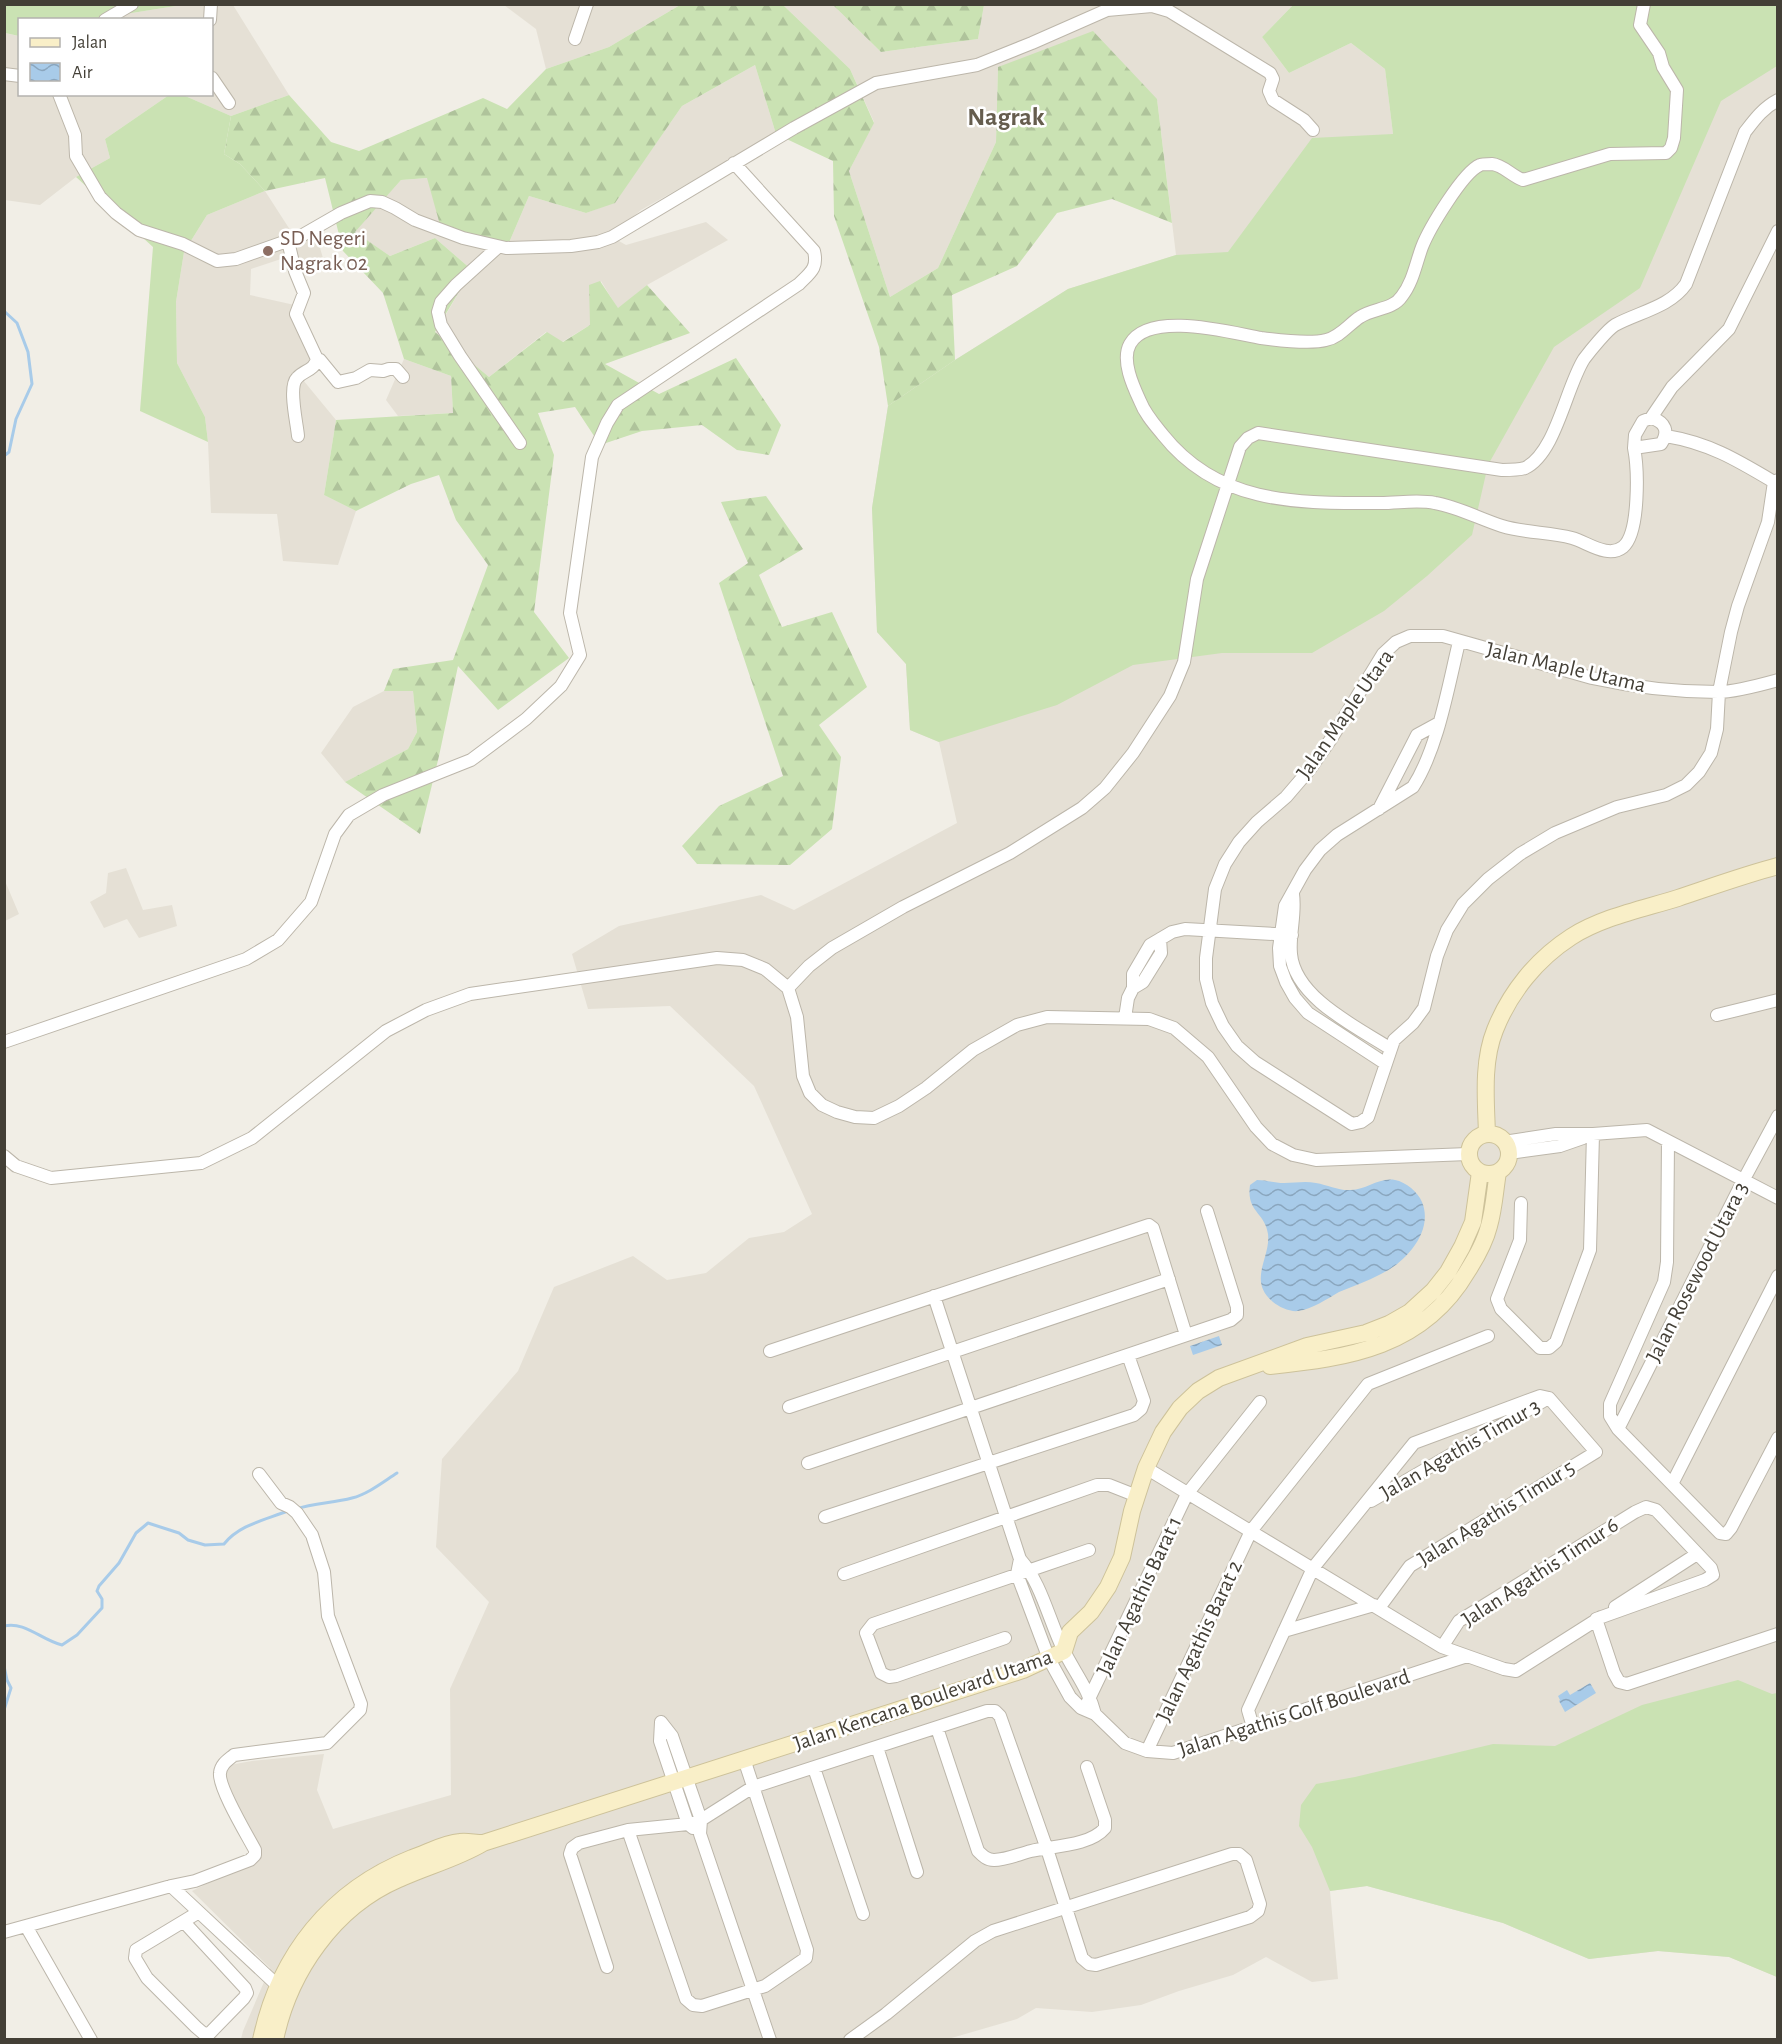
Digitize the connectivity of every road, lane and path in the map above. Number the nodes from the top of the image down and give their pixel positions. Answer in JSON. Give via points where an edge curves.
{"nodes":[{"id":1,"x":132,"y":4,"type":"edge"},
{"id":2,"x":587,"y":4,"type":"edge"},
{"id":3,"x":1644,"y":4,"type":"edge"},
{"id":4,"x":1106,"y":7,"type":"edge"},
{"id":5,"x":108,"y":18,"type":"edge"},
{"id":6,"x":575,"y":39,"type":"dead end"},
{"id":7,"x":213,"y":79,"type":"edge"},
{"id":8,"x":59,"y":96,"type":"edge"},
{"id":9,"x":1778,"y":100,"type":"edge"},
{"id":10,"x":229,"y":103,"type":"dead end"},
{"id":11,"x":1313,"y":130,"type":"dead end"},
{"id":12,"x":734,"y":163,"type":"junction"},
{"id":13,"x":1778,"y":231,"type":"edge"},
{"id":14,"x":288,"y":241,"type":"junction"},
{"id":15,"x":498,"y":247,"type":"junction"},
{"id":16,"x":317,"y":359,"type":"junction"},
{"id":17,"x":404,"y":376,"type":"dead end"},
{"id":18,"x":1652,"y":417,"type":"junction"},
{"id":19,"x":298,"y":436,"type":"dead end"},
{"id":20,"x":1666,"y":436,"type":"junction"},
{"id":21,"x":520,"y":443,"type":"dead end"},
{"id":22,"x":1634,"y":448,"type":"junction"},
{"id":23,"x":1776,"y":481,"type":"edge"},
{"id":24,"x":1227,"y":486,"type":"junction"},
{"id":25,"x":1459,"y":642,"type":"junction"},
{"id":26,"x":1778,"y":680,"type":"edge"},
{"id":27,"x":1719,"y":692,"type":"junction"},
{"id":28,"x":1439,"y":723,"type":"junction"},
{"id":29,"x":1378,"y":810,"type":"junction"},
{"id":30,"x":1778,"y":866,"type":"edge"},
{"id":31,"x":1210,"y":931,"type":"junction"},
{"id":32,"x":1287,"y":935,"type":"junction"},
{"id":33,"x":788,"y":988,"type":"junction"},
{"id":34,"x":1778,"y":1000,"type":"edge"},
{"id":35,"x":1717,"y":1015,"type":"dead end"},
{"id":36,"x":1125,"y":1018,"type":"junction"},
{"id":37,"x":4,"y":1042,"type":"edge"},
{"id":38,"x":1391,"y":1049,"type":"junction"},
{"id":39,"x":1386,"y":1064,"type":"junction"},
{"id":40,"x":1778,"y":1116,"type":"edge"},
{"id":41,"x":1487,"y":1134,"type":"junction"},
{"id":42,"x":1593,"y":1134,"type":"junction"},
{"id":43,"x":1668,"y":1141,"type":"junction"},
{"id":44,"x":1507,"y":1148,"type":"junction"},
{"id":45,"x":1468,"y":1154,"type":"junction"},
{"id":46,"x":4,"y":1156,"type":"edge"},
{"id":47,"x":1480,"y":1172,"type":"junction"},
{"id":48,"x":1498,"y":1172,"type":"junction"},
{"id":49,"x":1743,"y":1181,"type":"junction"},
{"id":50,"x":1778,"y":1198,"type":"edge"},
{"id":51,"x":1521,"y":1203,"type":"dead end"},
{"id":52,"x":1207,"y":1211,"type":"dead end"},
{"id":53,"x":1778,"y":1276,"type":"edge"},
{"id":54,"x":1169,"y":1279,"type":"junction"},
{"id":55,"x":934,"y":1296,"type":"junction"},
{"id":56,"x":1186,"y":1335,"type":"junction"},
{"id":57,"x":1488,"y":1336,"type":"dead end"},
{"id":58,"x":770,"y":1352,"type":"dead end"},
{"id":59,"x":952,"y":1352,"type":"junction"},
{"id":60,"x":1128,"y":1354,"type":"junction"},
{"id":61,"x":1243,"y":1369,"type":"junction"},
{"id":62,"x":1549,"y":1398,"type":"junction"},
{"id":63,"x":1260,"y":1402,"type":"dead end"},
{"id":64,"x":789,"y":1407,"type":"dead end"},
{"id":65,"x":970,"y":1408,"type":"junction"},
{"id":66,"x":1618,"y":1429,"type":"junction"},
{"id":67,"x":1778,"y":1438,"type":"edge"},
{"id":68,"x":808,"y":1463,"type":"dead end"},
{"id":69,"x":988,"y":1463,"type":"junction"},
{"id":70,"x":1146,"y":1468,"type":"junction"},
{"id":71,"x":259,"y":1474,"type":"dead end"},
{"id":72,"x":1672,"y":1484,"type":"junction"},
{"id":73,"x":1187,"y":1494,"type":"junction"},
{"id":74,"x":1137,"y":1496,"type":"junction"},
{"id":75,"x":1364,"y":1504,"type":"junction"},
{"id":76,"x":825,"y":1517,"type":"dead end"},
{"id":77,"x":1006,"y":1517,"type":"junction"},
{"id":78,"x":1251,"y":1531,"type":"junction"},
{"id":79,"x":1089,"y":1550,"type":"dead end"},
{"id":80,"x":1698,"y":1554,"type":"junction"},
{"id":81,"x":1020,"y":1559,"type":"junction"},
{"id":82,"x":1313,"y":1568,"type":"junction"},
{"id":83,"x":1030,"y":1570,"type":"junction"},
{"id":84,"x":844,"y":1574,"type":"dead end"},
{"id":85,"x":1017,"y":1574,"type":"junction"},
{"id":86,"x":1376,"y":1606,"type":"junction"},
{"id":87,"x":1596,"y":1619,"type":"junction"},
{"id":88,"x":1284,"y":1631,"type":"junction"},
{"id":89,"x":1778,"y":1634,"type":"edge"},
{"id":90,"x":1005,"y":1638,"type":"dead end"},
{"id":91,"x":1442,"y":1647,"type":"junction"},
{"id":92,"x":1064,"y":1651,"type":"junction"},
{"id":93,"x":1467,"y":1656,"type":"junction"},
{"id":94,"x":1049,"y":1659,"type":"junction"},
{"id":95,"x":1091,"y":1698,"type":"junction"},
{"id":96,"x":1082,"y":1708,"type":"junction"},
{"id":97,"x":1095,"y":1714,"type":"junction"},
{"id":98,"x":1253,"y":1727,"type":"junction"},
{"id":99,"x":937,"y":1728,"type":"junction"},
{"id":100,"x":877,"y":1747,"type":"junction"},
{"id":101,"x":1147,"y":1751,"type":"junction"},
{"id":102,"x":744,"y":1759,"type":"junction"},
{"id":103,"x":1087,"y":1767,"type":"dead end"},
{"id":104,"x":814,"y":1768,"type":"junction"},
{"id":105,"x":680,"y":1781,"type":"junction"},
{"id":106,"x":753,"y":1787,"type":"junction"},
{"id":107,"x":701,"y":1820,"type":"junction"},
{"id":108,"x":688,"y":1824,"type":"junction"},
{"id":109,"x":628,"y":1830,"type":"junction"},
{"id":110,"x":700,"y":1834,"type":"junction"},
{"id":111,"x":1047,"y":1849,"type":"junction"},
{"id":112,"x":917,"y":1872,"type":"dead end"},
{"id":113,"x":171,"y":1886,"type":"junction"},
{"id":114,"x":1066,"y":1907,"type":"junction"},
{"id":115,"x":199,"y":1912,"type":"junction"},
{"id":116,"x":863,"y":1914,"type":"dead end"},
{"id":117,"x":184,"y":1922,"type":"junction"},
{"id":118,"x":26,"y":1926,"type":"junction"},
{"id":119,"x":4,"y":1932,"type":"edge"},
{"id":120,"x":607,"y":1967,"type":"dead end"},
{"id":121,"x":284,"y":1988,"type":"junction"},
{"id":122,"x":753,"y":1990,"type":"junction"},
{"id":123,"x":91,"y":2040,"type":"edge"},
{"id":124,"x":261,"y":2040,"type":"edge"},
{"id":125,"x":275,"y":2040,"type":"edge"},
{"id":126,"x":770,"y":2040,"type":"edge"},
{"id":127,"x":850,"y":2040,"type":"edge"}],
"edges":[{"from":1,"to":5,"type":"street"},
{"from":2,"to":6,"type":"street"},
{"from":3,"to":24,"type":"street","via":[[1640,25],[1677,90],[1674,138],[1666,153],[1610,154],[1523,180],[1498,165],[1481,165],[1463,179],[1444,208],[1423,245],[1401,299],[1366,314],[1327,340],[1261,338],[1196,325],[1153,329],[1132,340],[1127,352],[1130,375],[1142,406],[1167,441],[1190,463]]},
{"from":4,"to":11,"type":"street","via":[[1152,6],[1169,11],[1269,73],[1273,79],[1269,91],[1273,100]]},
{"from":4,"to":12,"type":"street","via":[[977,65],[876,83]]},
{"from":7,"to":10,"type":"street"},
{"from":8,"to":14,"type":"street","via":[[85,174],[100,197],[139,230],[183,244],[218,261],[236,259]]},
{"from":9,"to":24,"type":"street","via":[[1757,115],[1745,132],[1686,284],[1668,300],[1613,326],[1584,360],[1551,438],[1537,459],[1524,468],[1502,470],[1258,433],[1240,447]]},
{"from":12,"to":15,"type":"street","via":[[598,242],[559,247]]},
{"from":12,"to":37,"type":"street","via":[[814,251],[816,261],[812,272],[799,284],[618,405],[607,423],[592,457],[570,613],[580,655],[561,686],[526,719],[471,760],[383,795],[349,814],[335,834],[311,902],[278,940],[246,959]]},
{"from":13,"to":18,"type":"street","via":[[1729,329],[1672,387]]},
{"from":14,"to":15,"type":"street","via":[[370,201],[382,202],[415,220],[463,238]]},
{"from":14,"to":16,"type":"street","via":[[304,295],[296,314]]},
{"from":15,"to":21,"type":"street","via":[[449,293],[438,312],[441,325],[460,356]]},
{"from":16,"to":17,"type":"street","via":[[338,382],[369,370],[396,369]]},
{"from":16,"to":19,"type":"street","via":[[293,386]]},
{"from":18,"to":20,"type":"street","via":[[1666,427]]},
{"from":18,"to":22,"type":"street","via":[[1638,428]]},
{"from":20,"to":22,"type":"street","via":[[1661,444]]},
{"from":20,"to":23,"type":"street","via":[[1705,445]]},
{"from":22,"to":24,"type":"street","via":[[1636,493],[1632,529],[1623,547],[1613,551],[1559,535],[1502,526],[1434,502],[1301,502]]},
{"from":23,"to":27,"type":"street","via":[[1768,522],[1738,606]]},
{"from":24,"to":33,"type":"street","via":[[1197,579],[1184,662],[1170,696],[1105,788],[1082,808],[1010,853],[832,948]]},
{"from":25,"to":27,"type":"street","name":"Jalan Maple Utama","via":[[1617,684]]},
{"from":25,"to":28,"type":"street","name":"Jalan Maple Utama"},
{"from":25,"to":31,"type":"street","name":"Jalan Maple Utara","via":[[1443,636],[1410,636],[1383,654],[1310,770],[1257,822],[1225,864],[1215,889]]},
{"from":26,"to":27,"type":"street","name":"Jalan Maple Utama"},
{"from":27,"to":38,"type":"street","via":[[1711,753],[1686,784],[1666,795],[1617,807],[1556,833],[1520,854],[1463,904],[1437,956],[1424,1008],[1394,1040]]},
{"from":28,"to":29,"type":"street","via":[[1417,735]]},
{"from":28,"to":29,"type":"street","name":"Jalan Maple Utama","via":[[1413,787]]},
{"from":29,"to":32,"type":"street","name":"Jalan Maple Utama","via":[[1337,835],[1305,870],[1285,906]]},
{"from":30,"to":41,"type":"street","via":[[1605,921],[1573,936],[1545,957],[1522,981],[1494,1032],[1488,1060]]},
{"from":31,"to":32,"type":"street"},
{"from":31,"to":36,"type":"street","via":[[1172,932],[1150,945],[1133,974]]},
{"from":31,"to":39,"type":"street","name":"Jalan Maple Utara","via":[[1206,979],[1212,1003],[1223,1026],[1255,1062],[1352,1124],[1368,1117]]},
{"from":32,"to":38,"type":"street","name":"Jalan Maple Utama","via":[[1295,972],[1304,987],[1317,1000]]},
{"from":32,"to":39,"type":"street","name":"Jalan Maple Utama","via":[[1279,948],[1280,966],[1295,999],[1308,1013]]},
{"from":33,"to":36,"type":"street","via":[[797,1017],[803,1076],[810,1093],[822,1105],[855,1117],[874,1118],[899,1106],[973,1050],[1017,1024],[1047,1017]]},
{"from":33,"to":46,"type":"street","via":[[765,969],[743,960],[717,958],[470,994],[426,1010],[386,1031],[252,1138],[201,1163],[51,1178],[16,1166]]},
{"from":34,"to":35,"type":"street"},
{"from":36,"to":45,"type":"street","via":[[1149,1019],[1174,1028],[1191,1041],[1208,1057],[1256,1127],[1272,1144],[1293,1155],[1316,1160]]},
{"from":38,"to":39,"type":"street"},
{"from":40,"to":49,"type":"street","name":"Jalan Rosewood Utara 3"},
{"from":41,"to":44,"type":"street","via":[[1494,1135]]},
{"from":41,"to":45,"type":"street","via":[[1474,1140]]},
{"from":42,"to":43,"type":"street","via":[[1647,1130]]},
{"from":42,"to":44,"type":"street","via":[[1556,1134]]},
{"from":42,"to":51,"type":"street","via":[[1590,1250],[1556,1342],[1549,1348],[1540,1348],[1501,1309],[1497,1299],[1520,1240]]},
{"from":43,"to":49,"type":"street"},
{"from":43,"to":66,"type":"street","via":[[1664,1282],[1610,1404],[1610,1416]]},
{"from":44,"to":48,"type":"street","via":[[1506,1165]]},
{"from":45,"to":47,"type":"street","via":[[1471,1165]]},
{"from":47,"to":48,"type":"street"},
{"from":47,"to":61,"type":"street","name":"Jalan Kencana Boulevard Utama","via":[[1473,1222],[1462,1247],[1433,1291],[1410,1312],[1366,1333],[1307,1346]]},
{"from":48,"to":61,"type":"street","name":"Jalan Kencana Boulevard Utama","via":[[1489,1227],[1477,1254],[1445,1303],[1420,1325],[1370,1348],[1311,1362]]},
{"from":49,"to":50,"type":"street"},
{"from":49,"to":66,"type":"street","name":"Jalan Rosewood Utara 3"},
{"from":52,"to":56,"type":"street","via":[[1237,1315]]},
{"from":53,"to":72,"type":"street"},
{"from":54,"to":55,"type":"street","via":[[1149,1224]]},
{"from":54,"to":56,"type":"street"},
{"from":54,"to":59,"type":"street"},
{"from":55,"to":58,"type":"street"},
{"from":55,"to":59,"type":"street"},
{"from":56,"to":60,"type":"street"},
{"from":57,"to":78,"type":"street","name":"Jalan Agathis Barat 2","via":[[1368,1384]]},
{"from":59,"to":64,"type":"street"},
{"from":59,"to":65,"type":"street"},
{"from":60,"to":65,"type":"street"},
{"from":60,"to":69,"type":"street","via":[[1144,1401],[1134,1415]]},
{"from":61,"to":70,"type":"street","name":"Jalan Kencana Boulevard Utama","via":[[1198,1391],[1180,1408]]},
{"from":62,"to":75,"type":"street","name":"Jalan Agathis Timur 3"},
{"from":62,"to":75,"type":"street","name":"Jalan Agathis Timur 3","via":[[1540,1396],[1414,1443]]},
{"from":62,"to":86,"type":"street","name":"Jalan Agathis Timur 5","via":[[1596,1452],[1410,1566]]},
{"from":63,"to":73,"type":"street","name":"Jalan Agathis Barat 1"},
{"from":65,"to":68,"type":"street"},
{"from":65,"to":69,"type":"street"},
{"from":66,"to":72,"type":"street"},
{"from":67,"to":72,"type":"street","via":[[1726,1534],[1720,1533]]},
{"from":69,"to":76,"type":"street"},
{"from":69,"to":77,"type":"street"},
{"from":70,"to":73,"type":"street"},
{"from":70,"to":74,"type":"street","name":"Jalan Kencana Boulevard Utama"},
{"from":71,"to":113,"type":"street","via":[[312,1535],[324,1572],[328,1617],[361,1706],[327,1743],[234,1755],[225,1762],[220,1770],[221,1784],[255,1855],[195,1881]]},
{"from":73,"to":78,"type":"street"},
{"from":73,"to":95,"type":"street","name":"Jalan Agathis Barat 1"},
{"from":74,"to":77,"type":"street","via":[[1109,1485],[1097,1485]]},
{"from":74,"to":92,"type":"street","name":"Jalan Kencana Boulevard Utama","via":[[1122,1557],[1108,1587],[1091,1612],[1070,1632]]},
{"from":75,"to":82,"type":"street","name":"Jalan Agathis Timur 3"},
{"from":77,"to":81,"type":"street"},
{"from":77,"to":84,"type":"street"},
{"from":78,"to":82,"type":"street"},
{"from":78,"to":101,"type":"street","name":"Jalan Agathis Barat 2"},
{"from":79,"to":83,"type":"street"},
{"from":80,"to":87,"type":"street"},
{"from":80,"to":87,"type":"street","via":[[1713,1575]]},
{"from":80,"to":91,"type":"street","name":"Jalan Agathis Timur 6","via":[[1656,1510],[1646,1507],[1459,1621]]},
{"from":81,"to":83,"type":"street"},
{"from":81,"to":85,"type":"street"},
{"from":82,"to":86,"type":"street"},
{"from":82,"to":88,"type":"street","name":"Jalan Agathis Timur 3"},
{"from":83,"to":85,"type":"street"},
{"from":83,"to":92,"type":"street"},
{"from":85,"to":90,"type":"street","via":[[873,1624],[866,1633],[881,1673],[889,1677]]},
{"from":85,"to":94,"type":"street"},
{"from":86,"to":88,"type":"street"},
{"from":86,"to":91,"type":"street"},
{"from":87,"to":89,"type":"street","via":[[1614,1673],[1619,1682],[1627,1684]]},
{"from":87,"to":93,"type":"street","via":[[1516,1671]]},
{"from":88,"to":98,"type":"street","name":"Jalan Agathis Timur 3","via":[[1248,1710]]},
{"from":91,"to":93,"type":"street"},
{"from":92,"to":94,"type":"street","name":"Jalan Kencana Boulevard Utama"},
{"from":92,"to":95,"type":"street"},
{"from":93,"to":98,"type":"street","name":"Jalan Agathis Golf Boulevard"},
{"from":94,"to":96,"type":"street","via":[[1070,1697]]},
{"from":94,"to":102,"type":"street","name":"Jalan Kencana Boulevard Utama"},
{"from":95,"to":96,"type":"street","name":"Jalan Agathis Barat 1"},
{"from":95,"to":97,"type":"street"},
{"from":96,"to":97,"type":"street"},
{"from":97,"to":101,"type":"street","name":"Jalan Agathis Golf Boulevard","via":[[1125,1743]]},
{"from":98,"to":101,"type":"street","name":"Jalan Agathis Golf Boulevard","via":[[1173,1754]]},
{"from":99,"to":100,"type":"street"},
{"from":99,"to":111,"type":"street","via":[[978,1851],[994,1860]]},
{"from":99,"to":111,"type":"street","via":[[987,1711],[1000,1716]]},
{"from":100,"to":104,"type":"street"},
{"from":100,"to":112,"type":"street"},
{"from":102,"to":105,"type":"street","name":"Jalan Kencana Boulevard Utama"},
{"from":102,"to":106,"type":"street"},
{"from":103,"to":111,"type":"street","via":[[1105,1828],[1100,1834]]},
{"from":104,"to":106,"type":"street"},
{"from":104,"to":116,"type":"street"},
{"from":105,"to":107,"type":"street"},
{"from":105,"to":108,"type":"street"},
{"from":105,"to":121,"type":"street","name":"Jalan Kencana Boulevard Utama","via":[[483,1843],[464,1855],[397,1879],[348,1912]]},
{"from":106,"to":107,"type":"street"},
{"from":106,"to":122,"type":"street","via":[[807,1950],[806,1958]]},
{"from":107,"to":108,"type":"street"},
{"from":107,"to":110,"type":"street"},
{"from":108,"to":109,"type":"street"},
{"from":108,"to":110,"type":"street"},
{"from":109,"to":120,"type":"street","via":[[579,1844],[570,1854]]},
{"from":109,"to":122,"type":"street","via":[[686,1999],[702,2006]]},
{"from":110,"to":122,"type":"street"},
{"from":111,"to":114,"type":"street"},
{"from":113,"to":115,"type":"street"},
{"from":113,"to":118,"type":"street"},
{"from":114,"to":114,"type":"street","via":[[1232,1854],[1246,1860],[1260,1904],[1250,1917],[1096,1965],[1082,1958]]},
{"from":114,"to":127,"type":"street","via":[[993,1931],[975,1941]]},
{"from":115,"to":117,"type":"street"},
{"from":115,"to":121,"type":"street"},
{"from":117,"to":117,"type":"street","via":[[247,1993],[209,2034],[196,2027],[147,1978],[135,1958],[136,1950]]},
{"from":118,"to":119,"type":"street"},
{"from":118,"to":123,"type":"street"},
{"from":121,"to":124,"type":"street","name":"Jalan Kencana Boulevard Utama","via":[[266,2015]]},
{"from":121,"to":125,"type":"street","name":"Jalan Kencana Boulevard Utama"},
{"from":122,"to":126,"type":"street"}]}
